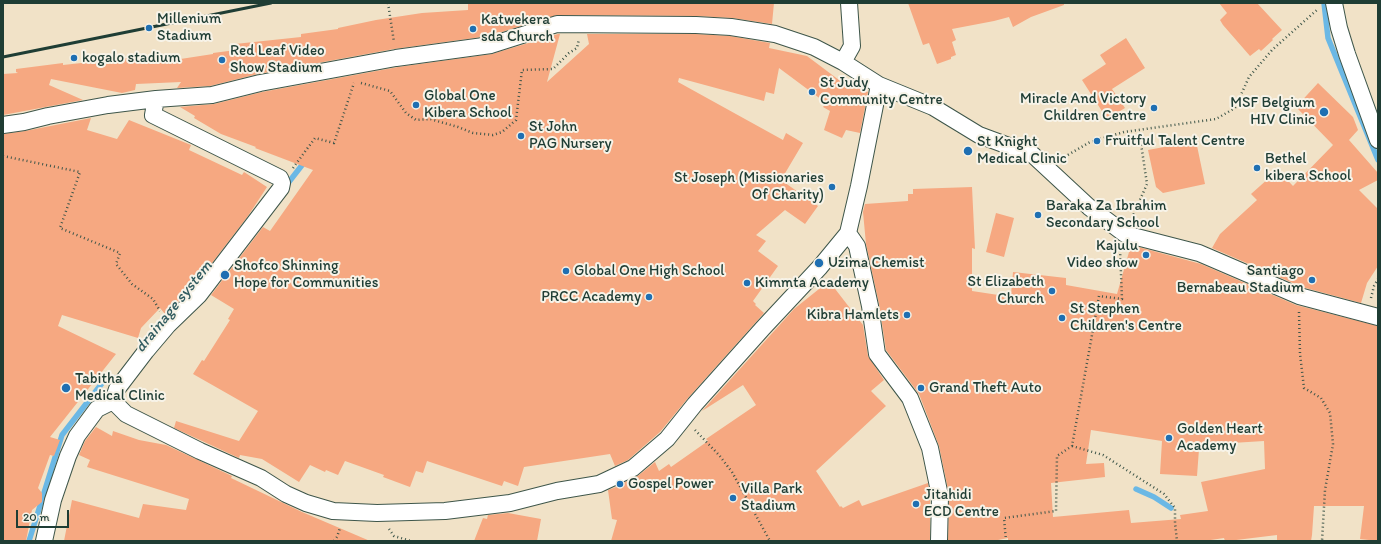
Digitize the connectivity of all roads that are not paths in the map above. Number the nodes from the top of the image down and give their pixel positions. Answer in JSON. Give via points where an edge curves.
{"nodes":[{"id":1,"x":849,"y":3,"type":"edge"},
{"id":2,"x":1327,"y":5,"type":"edge"},
{"id":3,"x":843,"y":62,"type":"junction"},
{"id":4,"x":879,"y":85,"type":"junction"},
{"id":5,"x":156,"y":99,"type":"junction"},
{"id":6,"x":3,"y":125,"type":"edge"},
{"id":7,"x":1378,"y":140,"type":"edge"},
{"id":8,"x":848,"y":233,"type":"junction"},
{"id":9,"x":1378,"y":317,"type":"edge"},
{"id":10,"x":113,"y":401,"type":"junction"},
{"id":11,"x":44,"y":541,"type":"edge"},
{"id":12,"x":939,"y":541,"type":"edge"}],
"edges":[{"from":1,"to":3,"type":"street","via":[[852,46]]},
{"from":2,"to":7,"type":"street","via":[[1339,28]]},
{"from":3,"to":4,"type":"street"},
{"from":3,"to":5,"type":"street","via":[[814,47],[775,34],[731,27],[557,24],[491,45],[396,58],[260,83],[212,95]]},
{"from":4,"to":8,"type":"street","via":[[860,186]]},
{"from":4,"to":9,"type":"street","via":[[933,107],[979,135],[1033,155],[1089,207],[1125,234],[1200,253],[1299,296]]},
{"from":5,"to":6,"type":"street","via":[[108,105]]},
{"from":5,"to":10,"type":"street","via":[[153,115],[280,178],[282,183],[281,188],[198,295],[146,351],[117,389]]},
{"from":8,"to":10,"type":"street","via":[[667,439],[633,468],[599,484],[510,503],[446,511],[333,511],[306,503],[261,478],[200,452],[126,414]]},
{"from":8,"to":12,"type":"street","via":[[858,246],[877,354],[910,398],[930,448],[940,496]]},
{"from":10,"to":11,"type":"street","via":[[97,409],[77,436],[53,500]]}]}
